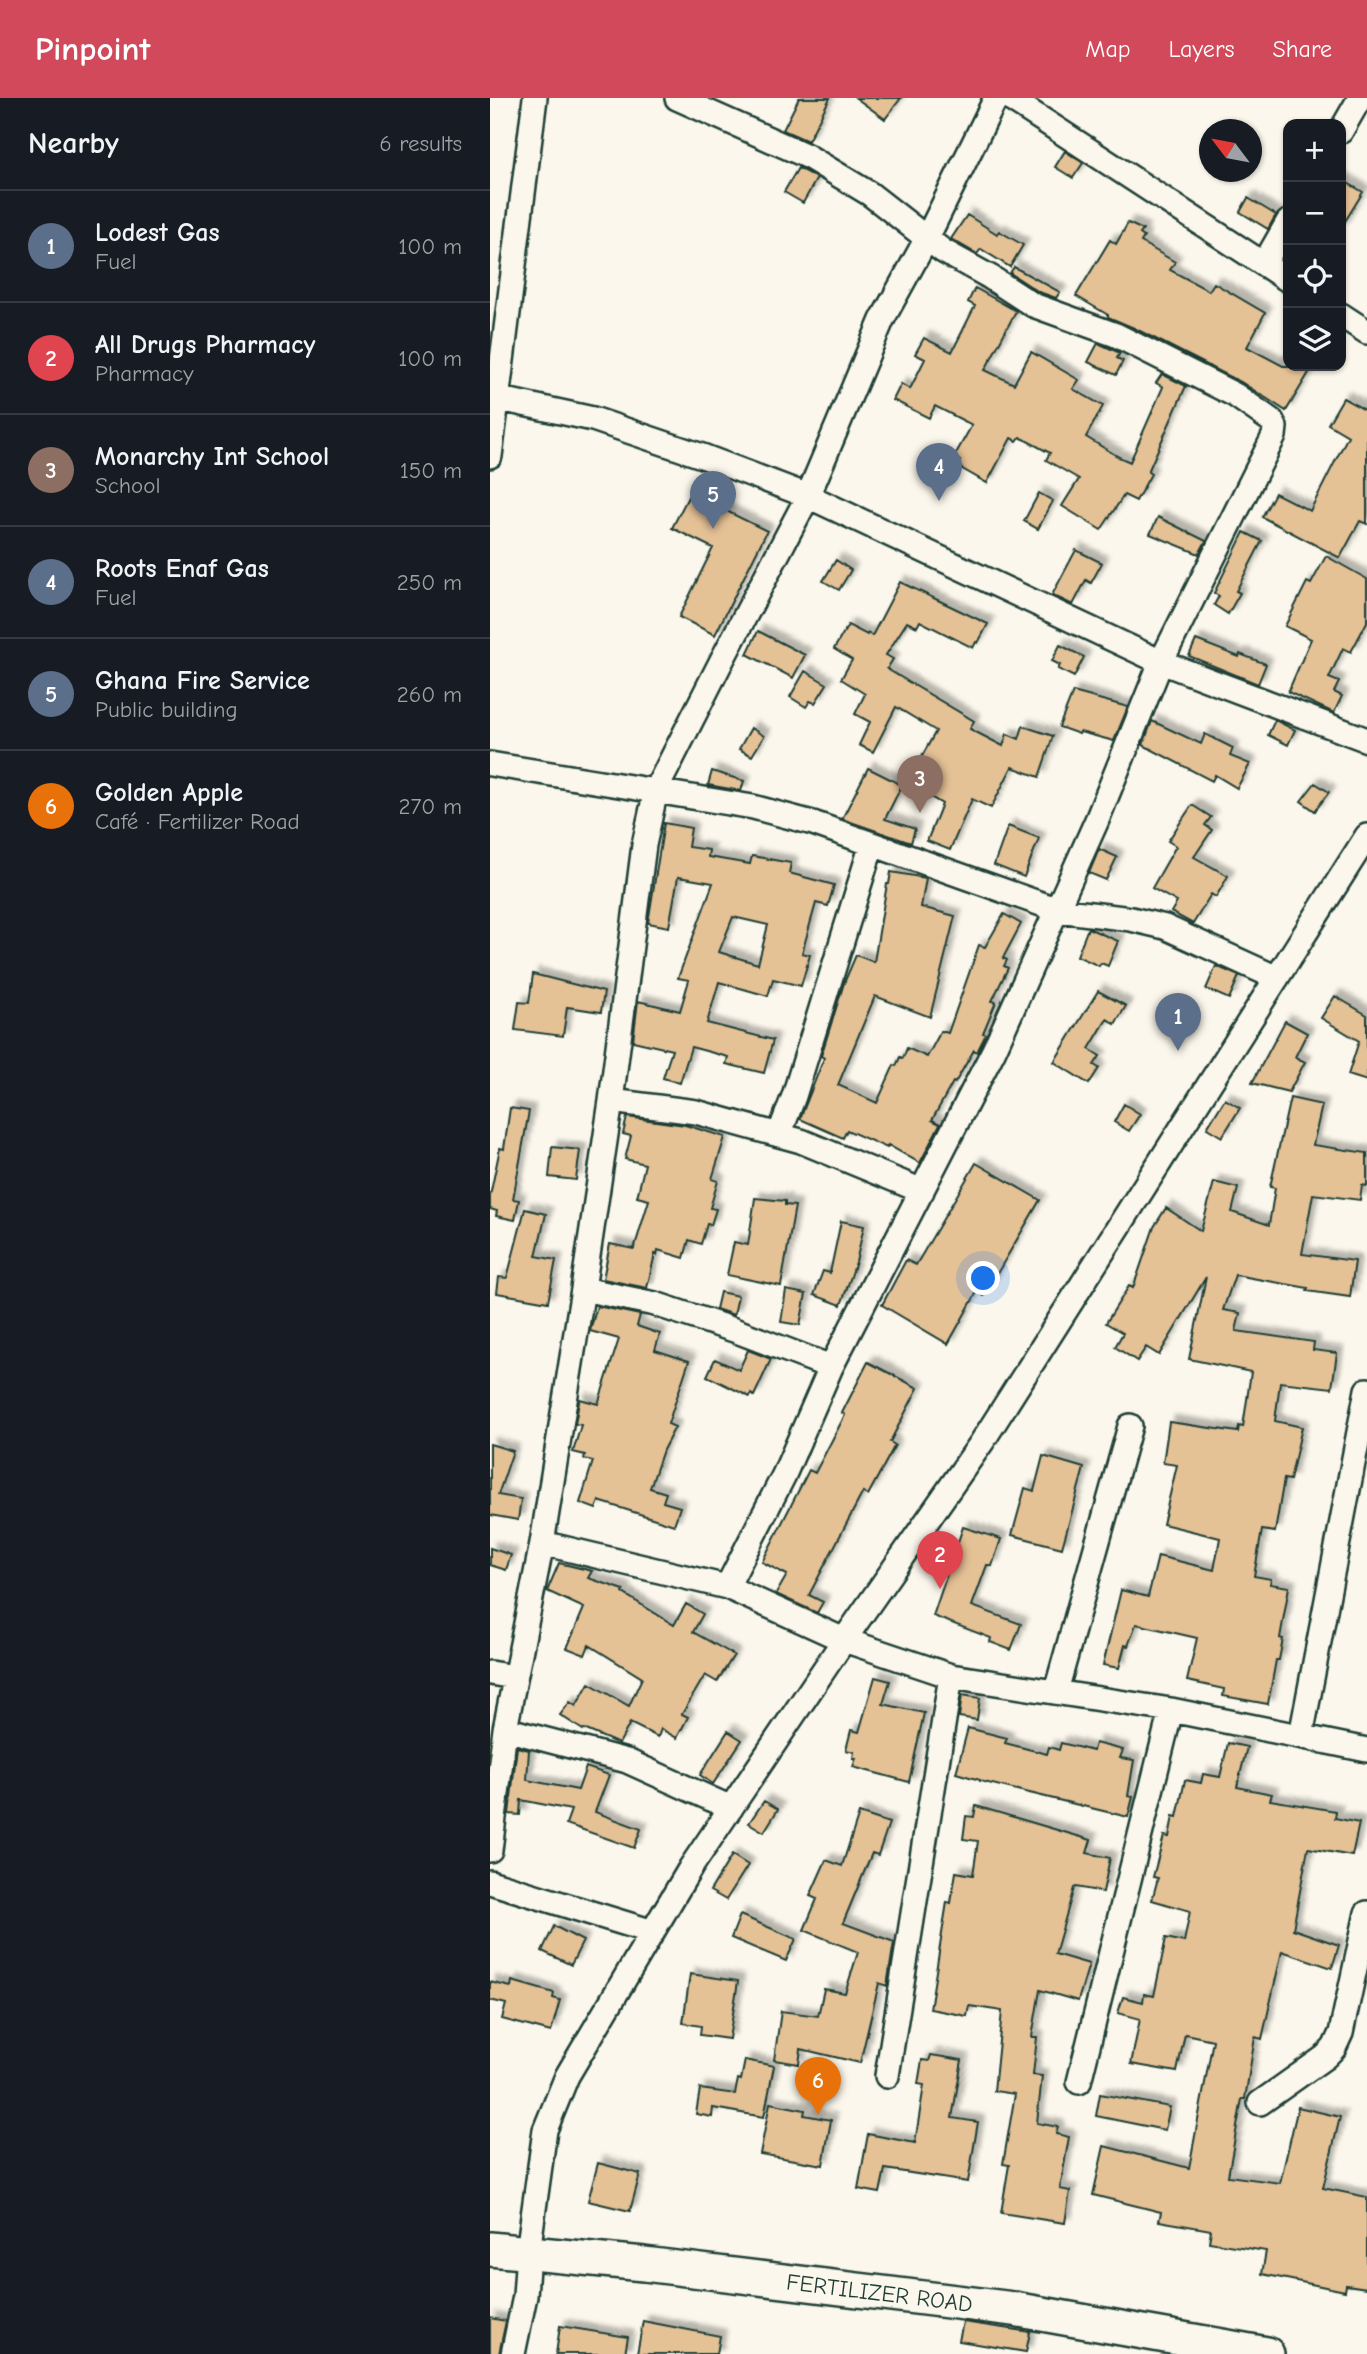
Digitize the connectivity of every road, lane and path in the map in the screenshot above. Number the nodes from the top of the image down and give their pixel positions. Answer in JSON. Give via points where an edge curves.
{"nodes":[{"id":1,"x":535,"y":98,"type":"edge"},
{"id":2,"x":677,"y":98,"type":"edge"},
{"id":3,"x":996,"y":98,"type":"edge"},
{"id":4,"x":1009,"y":98,"type":"edge"},
{"id":5,"x":1360,"y":98,"type":"edge"},
{"id":6,"x":1346,"y":122,"type":"edge"},
{"id":7,"x":1283,"y":231,"type":"edge"},
{"id":8,"x":926,"y":240,"type":"junction"},
{"id":9,"x":1264,"y":264,"type":"junction"},
{"id":10,"x":1283,"y":277,"type":"edge"},
{"id":11,"x":1346,"y":318,"type":"edge"},
{"id":12,"x":1367,"y":332,"type":"edge"},
{"id":13,"x":496,"y":398,"type":"junction"},
{"id":14,"x":490,"y":456,"type":"edge"},
{"id":15,"x":808,"y":496,"type":"junction"},
{"id":16,"x":1161,"y":662,"type":"junction"},
{"id":17,"x":1367,"y":740,"type":"edge"},
{"id":18,"x":490,"y":764,"type":"edge"},
{"id":19,"x":656,"y":790,"type":"junction"},
{"id":20,"x":1367,"y":836,"type":"edge"},
{"id":21,"x":872,"y":844,"type":"junction"},
{"id":22,"x":1058,"y":910,"type":"junction"},
{"id":23,"x":1277,"y":978,"type":"junction"},
{"id":24,"x":611,"y":1101,"type":"junction"},
{"id":25,"x":779,"y":1135,"type":"junction"},
{"id":26,"x":922,"y":1192,"type":"junction"},
{"id":27,"x":583,"y":1289,"type":"junction"},
{"id":28,"x":831,"y":1367,"type":"junction"},
{"id":29,"x":1367,"y":1390,"type":"edge"},
{"id":30,"x":1130,"y":1426,"type":"dead end"},
{"id":31,"x":542,"y":1543,"type":"junction"},
{"id":32,"x":727,"y":1587,"type":"junction"},
{"id":33,"x":844,"y":1640,"type":"junction"},
{"id":34,"x":490,"y":1673,"type":"edge"},
{"id":35,"x":951,"y":1676,"type":"junction"},
{"id":36,"x":514,"y":1677,"type":"junction"},
{"id":37,"x":1056,"y":1691,"type":"junction"},
{"id":38,"x":1171,"y":1710,"type":"junction"},
{"id":39,"x":505,"y":1729,"type":"junction"},
{"id":40,"x":1301,"y":1736,"type":"junction"},
{"id":41,"x":1367,"y":1749,"type":"edge"},
{"id":42,"x":732,"y":1808,"type":"junction"},
{"id":43,"x":490,"y":1850,"type":"edge"},
{"id":44,"x":490,"y":1882,"type":"edge"},
{"id":45,"x":1367,"y":1913,"type":"edge"},
{"id":46,"x":653,"y":1932,"type":"junction"},
{"id":47,"x":887,"y":2076,"type":"dead end"},
{"id":48,"x":1079,"y":2082,"type":"dead end"},
{"id":49,"x":1260,"y":2103,"type":"dead end"},
{"id":50,"x":490,"y":2249,"type":"edge"},
{"id":51,"x":528,"y":2252,"type":"junction"},
{"id":52,"x":513,"y":2354,"type":"edge"},
{"id":53,"x":1267,"y":2354,"type":"edge"}],
"edges":[{"from":1,"to":13,"type":"street"},
{"from":2,"to":8,"type":"street","via":[[807,156],[870,194]]},
{"from":3,"to":8,"type":"street"},
{"from":4,"to":9,"type":"street"},
{"from":5,"to":6,"type":"street"},
{"from":7,"to":9,"type":"street"},
{"from":8,"to":15,"type":"street","via":[[882,320]]},
{"from":8,"to":16,"type":"street","via":[[1033,305],[1116,335],[1235,395],[1272,421],[1275,436]]},
{"from":9,"to":10,"type":"street"},
{"from":11,"to":12,"type":"street"},
{"from":13,"to":14,"type":"street"},
{"from":13,"to":15,"type":"street","via":[[593,419]]},
{"from":15,"to":16,"type":"street"},
{"from":15,"to":19,"type":"street"},
{"from":16,"to":17,"type":"street"},
{"from":16,"to":22,"type":"street"},
{"from":18,"to":19,"type":"street"},
{"from":19,"to":21,"type":"street","via":[[753,807]]},
{"from":19,"to":24,"type":"street","via":[[644,845]]},
{"from":20,"to":23,"type":"street"},
{"from":21,"to":22,"type":"street"},
{"from":21,"to":25,"type":"street"},
{"from":22,"to":23,"type":"street","via":[[1165,927]]},
{"from":22,"to":26,"type":"street"},
{"from":23,"to":33,"type":"street","via":[[982,1442]]},
{"from":24,"to":25,"type":"street","via":[[696,1112]]},
{"from":24,"to":27,"type":"street"},
{"from":25,"to":26,"type":"street"},
{"from":26,"to":28,"type":"street"},
{"from":27,"to":28,"type":"street","via":[[654,1304]]},
{"from":27,"to":31,"type":"street"},
{"from":28,"to":32,"type":"street","via":[[784,1475]]},
{"from":29,"to":40,"type":"street"},
{"from":30,"to":37,"type":"street"},
{"from":31,"to":32,"type":"street"},
{"from":31,"to":36,"type":"street"},
{"from":32,"to":33,"type":"street"},
{"from":33,"to":35,"type":"street"},
{"from":33,"to":42,"type":"street"},
{"from":34,"to":36,"type":"street"},
{"from":35,"to":37,"type":"street"},
{"from":35,"to":47,"type":"street"},
{"from":36,"to":39,"type":"street"},
{"from":37,"to":38,"type":"street"},
{"from":38,"to":40,"type":"street"},
{"from":38,"to":48,"type":"street"},
{"from":39,"to":42,"type":"street","via":[[627,1761]]},
{"from":39,"to":43,"type":"street"},
{"from":40,"to":41,"type":"street"},
{"from":42,"to":46,"type":"street"},
{"from":44,"to":46,"type":"street"},
{"from":45,"to":49,"type":"street","via":[[1334,2048]]},
{"from":46,"to":51,"type":"street","via":[[567,2076],[545,2130]]},
{"from":50,"to":51,"type":"street","name":"FERTILIZER ROAD"},
{"from":51,"to":52,"type":"street","via":[[525,2297]]},
{"from":51,"to":53,"type":"street","name":"FERTILIZER ROAD","via":[[1014,2309]]}]}
